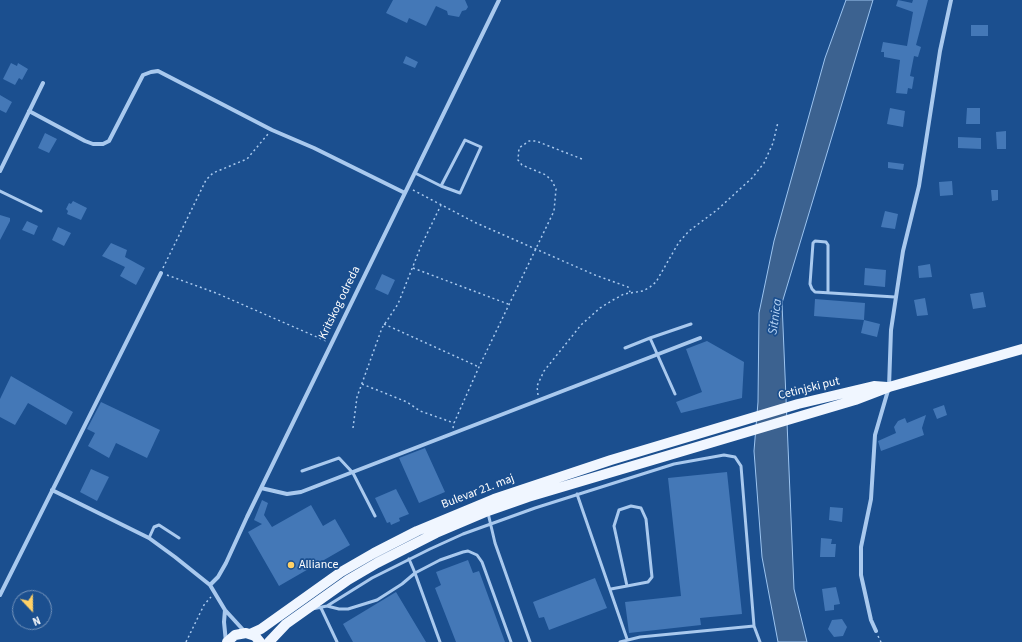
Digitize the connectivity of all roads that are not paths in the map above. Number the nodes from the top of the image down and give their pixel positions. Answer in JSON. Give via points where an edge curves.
{"nodes":[{"id":1,"x":499,"y":0,"type":"edge"},
{"id":2,"x":951,"y":0,"type":"edge"},
{"id":3,"x":43,"y":83,"type":"dead end"},
{"id":4,"x":29,"y":112,"type":"junction"},
{"id":5,"x":0,"y":171,"type":"edge"},
{"id":6,"x":415,"y":173,"type":"junction"},
{"id":7,"x":441,"y":186,"type":"junction"},
{"id":8,"x":0,"y":191,"type":"edge"},
{"id":9,"x":405,"y":193,"type":"junction"},
{"id":10,"x":41,"y":210,"type":"dead end"},
{"id":11,"x":161,"y":273,"type":"road end"},
{"id":12,"x":828,"y":292,"type":"junction"},
{"id":13,"x":895,"y":297,"type":"junction"},
{"id":14,"x":691,"y":324,"type":"dead end"},
{"id":15,"x":650,"y":338,"type":"junction"},
{"id":16,"x":700,"y":338,"type":"dead end"},
{"id":17,"x":625,"y":348,"type":"dead end"},
{"id":18,"x":1022,"y":349,"type":"edge"},
{"id":19,"x":657,"y":354,"type":"junction"},
{"id":20,"x":889,"y":387,"type":"junction"},
{"id":21,"x":675,"y":394,"type":"dead end"},
{"id":22,"x":736,"y":422,"type":"joint"},
{"id":23,"x":740,"y":434,"type":"joint"},
{"id":24,"x":684,"y":450,"type":"junction"},
{"id":25,"x":686,"y":461,"type":"junction"},
{"id":26,"x":302,"y":471,"type":"dead end"},
{"id":27,"x":353,"y":472,"type":"junction"},
{"id":28,"x":261,"y":488,"type":"junction"},
{"id":29,"x":52,"y":490,"type":"junction"},
{"id":30,"x":577,"y":494,"type":"junction"},
{"id":31,"x":488,"y":511,"type":"junction"},
{"id":32,"x":375,"y":516,"type":"dead end"},
{"id":33,"x":490,"y":524,"type":"junction"},
{"id":34,"x":149,"y":538,"type":"junction"},
{"id":35,"x":179,"y":538,"type":"dead end"},
{"id":36,"x":408,"y":559,"type":"junction"},
{"id":37,"x":415,"y":573,"type":"junction"},
{"id":38,"x":210,"y":585,"type":"junction"},
{"id":39,"x":627,"y":586,"type":"junction"},
{"id":40,"x":611,"y":589,"type":"junction"},
{"id":41,"x":0,"y":595,"type":"edge"},
{"id":42,"x":328,"y":606,"type":"junction"},
{"id":43,"x":308,"y":608,"type":"junction"},
{"id":44,"x":321,"y":608,"type":"junction"},
{"id":45,"x":225,"y":610,"type":"junction"},
{"id":46,"x":754,"y":626,"type":"junction"},
{"id":47,"x":876,"y":631,"type":"dead end"},
{"id":48,"x":248,"y":633,"type":"junction"},
{"id":49,"x":627,"y":639,"type":"junction"},
{"id":50,"x":226,"y":642,"type":"edge"},
{"id":51,"x":260,"y":642,"type":"edge"},
{"id":52,"x":269,"y":642,"type":"edge"},
{"id":53,"x":337,"y":642,"type":"edge"},
{"id":54,"x":440,"y":642,"type":"edge"},
{"id":55,"x":512,"y":642,"type":"edge"},
{"id":56,"x":530,"y":642,"type":"edge"},
{"id":57,"x":620,"y":642,"type":"edge"},
{"id":58,"x":760,"y":642,"type":"edge"}],
"edges":[{"from":1,"to":6,"type":"street","name":"Kritskog odreda"},
{"from":2,"to":13,"type":"street","via":[[940,51],[919,186]]},
{"from":3,"to":4,"type":"street"},
{"from":4,"to":5,"type":"street"},
{"from":4,"to":9,"type":"street","via":[[85,141],[103,144],[109,140],[143,75],[158,71],[272,130]]},
{"from":6,"to":7,"type":"lane"},
{"from":6,"to":9,"type":"street","name":"Kritskog odreda"},
{"from":7,"to":7,"type":"lane","via":[[460,193],[481,147],[465,140]]},
{"from":8,"to":10,"type":"lane"},
{"from":9,"to":28,"type":"street","name":"Kritskog odreda"},
{"from":11,"to":29,"type":"street"},
{"from":12,"to":12,"type":"lane","via":[[815,292],[810,284],[815,241],[826,242],[828,245]]},
{"from":12,"to":13,"type":"lane"},
{"from":13,"to":20,"type":"street"},
{"from":14,"to":15,"type":"lane"},
{"from":15,"to":17,"type":"lane"},
{"from":15,"to":19,"type":"lane"},
{"from":16,"to":19,"type":"street"},
{"from":18,"to":20,"type":"main road"},
{"from":19,"to":21,"type":"lane"},
{"from":19,"to":27,"type":"street"},
{"from":20,"to":22,"type":"main road","name":"Cetinjski put","via":[[874,386]]},
{"from":20,"to":23,"type":"main road","name":"Cetinjski put","via":[[874,394]]},
{"from":20,"to":47,"type":"street","via":[[875,435],[871,499],[860,561],[865,598]]},
{"from":22,"to":48,"type":"main road","name":"Bulevar 21. maj","via":[[532,485],[450,516],[389,545],[341,572],[261,629]]},
{"from":23,"to":24,"type":"main road","name":"Bulevar 21. maj"},
{"from":24,"to":25,"type":"lane"},
{"from":24,"to":31,"type":"main road","name":"Bulevar 21. maj"},
{"from":25,"to":30,"type":"lane"},
{"from":25,"to":46,"type":"lane","via":[[730,455],[741,466]]},
{"from":26,"to":27,"type":"lane","via":[[339,458]]},
{"from":27,"to":28,"type":"street","via":[[301,492],[287,494]]},
{"from":27,"to":32,"type":"lane"},
{"from":28,"to":38,"type":"street","name":"Kritskog odreda","via":[[226,563]]},
{"from":29,"to":34,"type":"street"},
{"from":29,"to":41,"type":"street"},
{"from":30,"to":33,"type":"lane"},
{"from":30,"to":40,"type":"lane"},
{"from":31,"to":33,"type":"lane"},
{"from":31,"to":43,"type":"main road","name":"Bulevar 21. maj","via":[[393,554],[348,580]]},
{"from":33,"to":36,"type":"lane"},
{"from":33,"to":56,"type":"lane"},
{"from":34,"to":35,"type":"lane","via":[[154,527],[159,525]]},
{"from":34,"to":38,"type":"street"},
{"from":36,"to":37,"type":"lane"},
{"from":36,"to":42,"type":"lane"},
{"from":37,"to":42,"type":"lane","via":[[399,587],[368,604],[348,609]]},
{"from":37,"to":54,"type":"lane"},
{"from":37,"to":55,"type":"lane","via":[[463,552],[477,555],[482,562]]},
{"from":38,"to":45,"type":"street"},
{"from":39,"to":39,"type":"lane","via":[[648,582],[652,577],[646,519],[641,508],[631,506],[619,510],[614,526]]},
{"from":39,"to":40,"type":"lane"},
{"from":40,"to":49,"type":"lane"},
{"from":42,"to":44,"type":"lane"},
{"from":43,"to":44,"type":"lane"},
{"from":43,"to":52,"type":"main road","name":"Bulevar 21. maj","via":[[278,631]]},
{"from":44,"to":53,"type":"lane"},
{"from":45,"to":48,"type":"street"},
{"from":45,"to":50,"type":"street"},
{"from":46,"to":49,"type":"lane"},
{"from":46,"to":58,"type":"lane"},
{"from":48,"to":50,"type":"main road","name":"Bulevar 21. maj","via":[[235,635]]},
{"from":48,"to":51,"type":"main road"},
{"from":49,"to":57,"type":"lane"}]}
